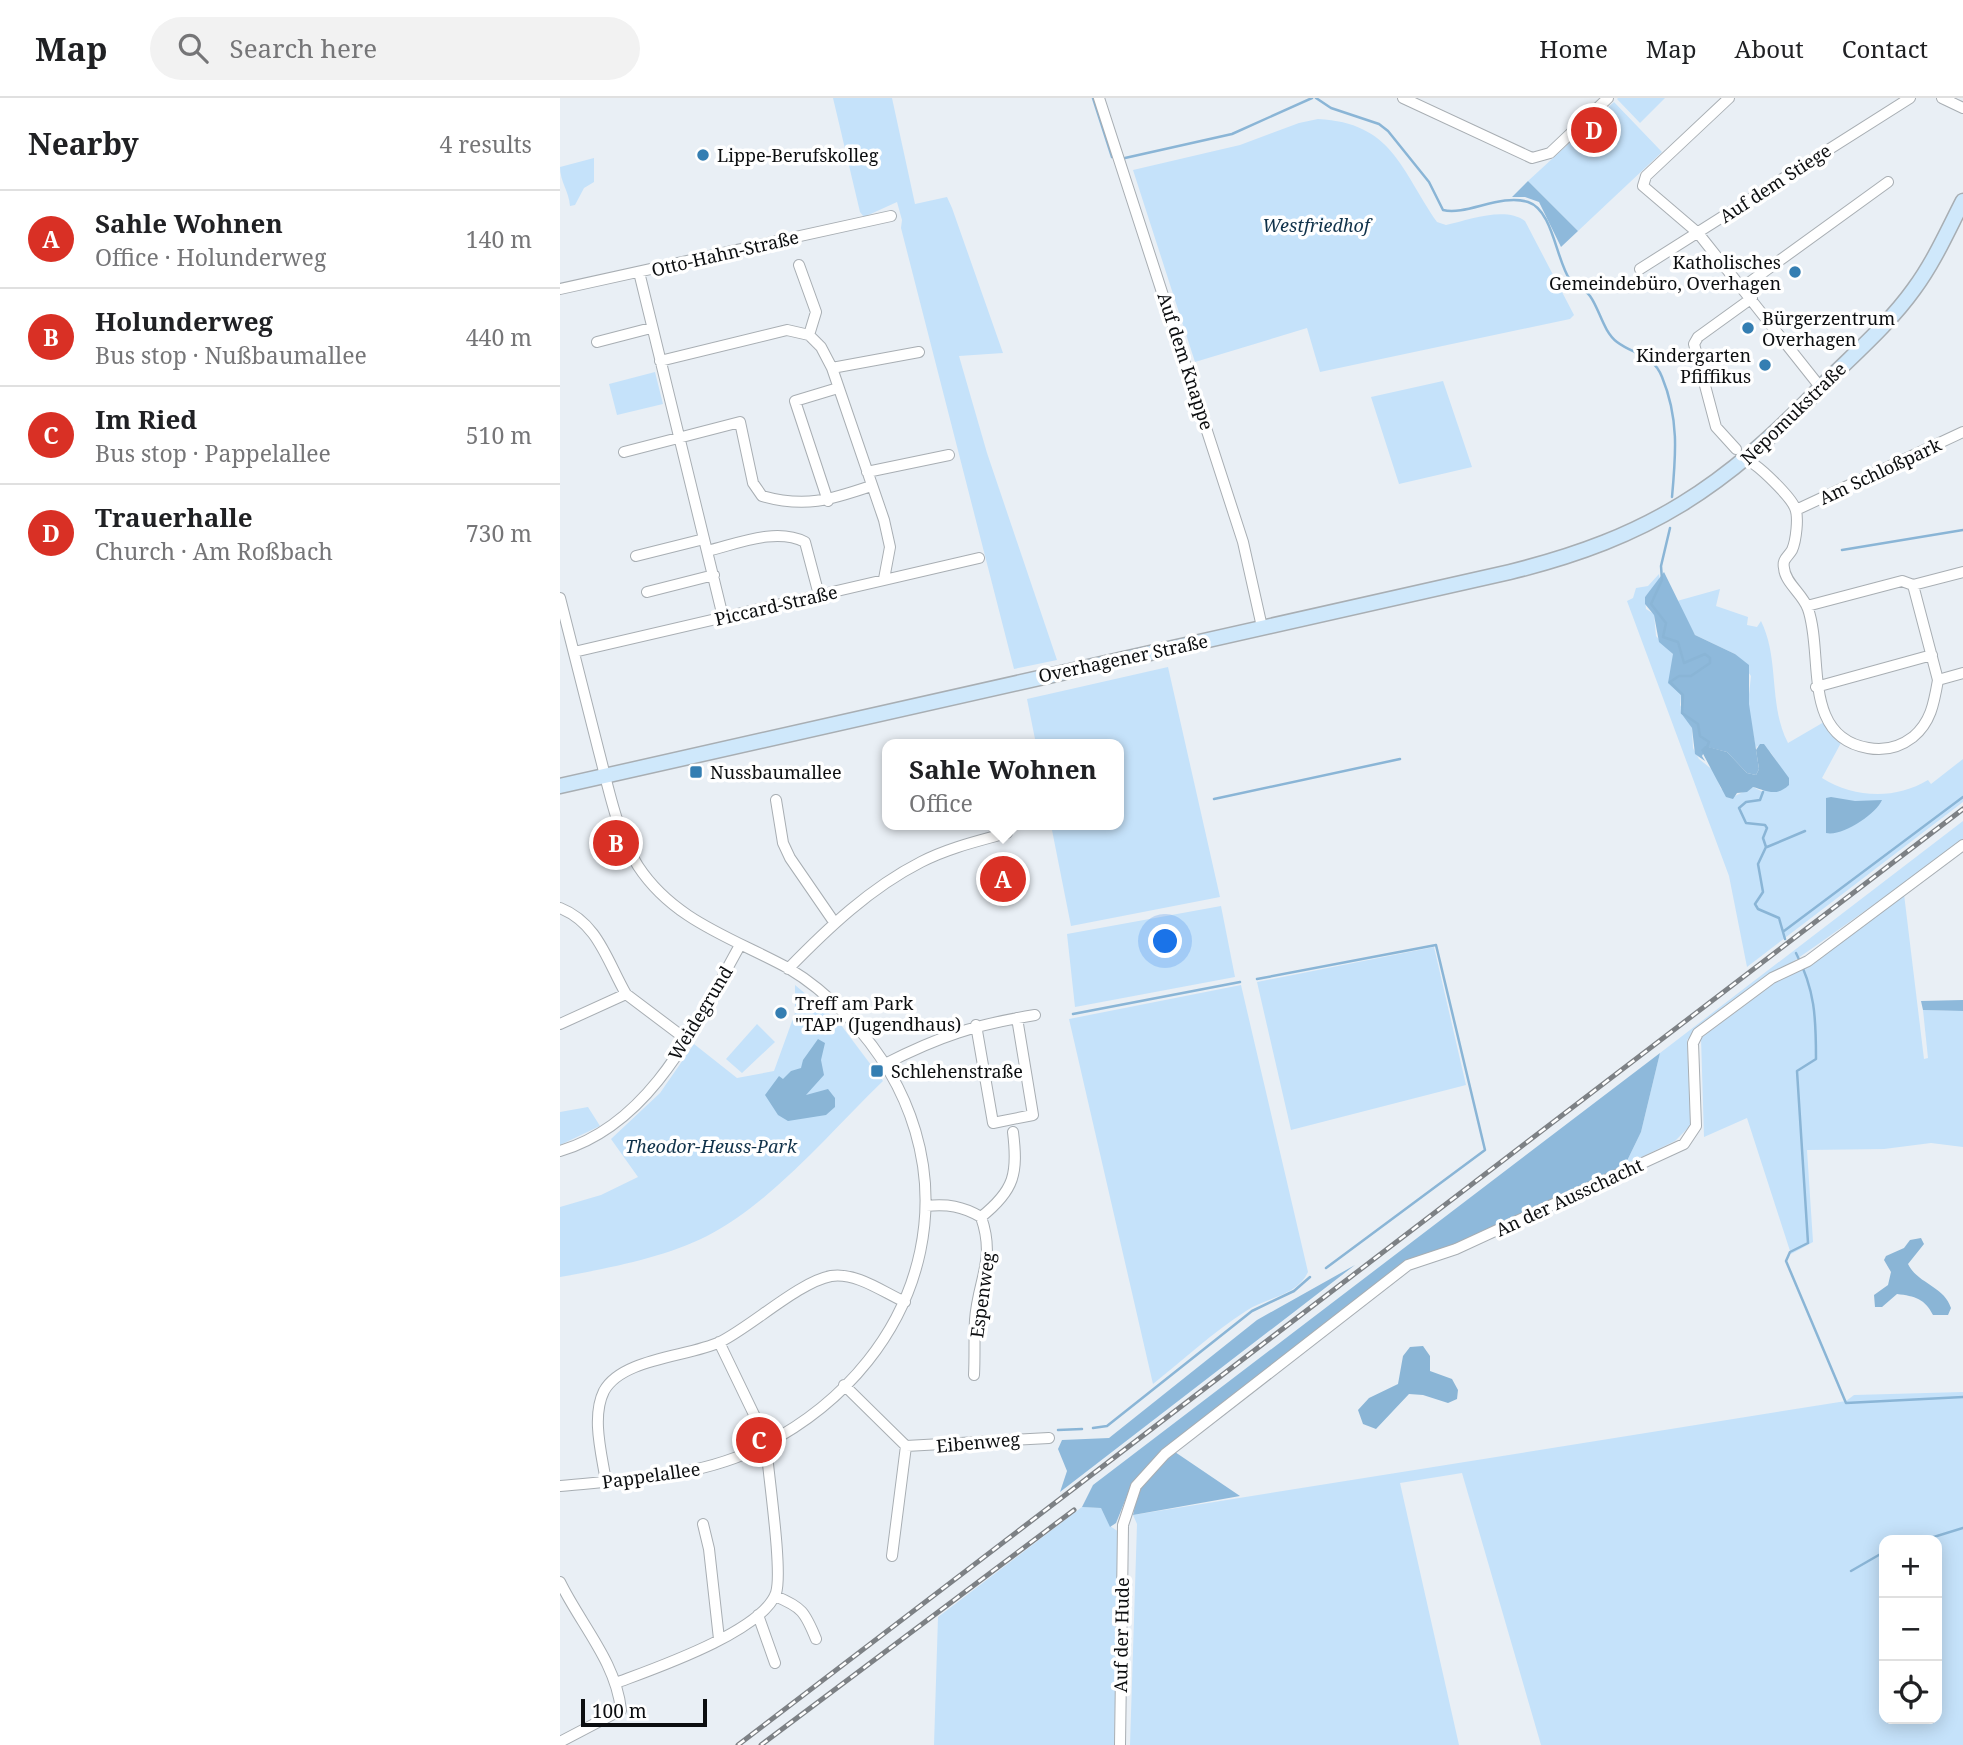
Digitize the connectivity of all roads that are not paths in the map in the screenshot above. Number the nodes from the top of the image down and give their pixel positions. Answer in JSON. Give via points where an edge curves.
{"nodes":[{"id":1,"x":1099,"y":98,"type":"edge"},
{"id":2,"x":1403,"y":98,"type":"edge"},
{"id":3,"x":1608,"y":98,"type":"edge"},
{"id":4,"x":1728,"y":98,"type":"edge"},
{"id":5,"x":1910,"y":98,"type":"edge"},
{"id":6,"x":1942,"y":98,"type":"edge"},
{"id":7,"x":1963,"y":108,"type":"edge"},
{"id":8,"x":1888,"y":182,"type":"dead end"},
{"id":9,"x":1963,"y":201,"type":"edge"},
{"id":10,"x":891,"y":216,"type":"dead end"},
{"id":11,"x":1698,"y":233,"type":"junction"},
{"id":12,"x":799,"y":265,"type":"dead end"},
{"id":13,"x":1640,"y":270,"type":"dead end"},
{"id":14,"x":639,"y":272,"type":"junction"},
{"id":15,"x":1743,"y":287,"type":"junction"},
{"id":16,"x":560,"y":289,"type":"edge"},
{"id":17,"x":1752,"y":298,"type":"junction"},
{"id":18,"x":651,"y":328,"type":"junction"},
{"id":19,"x":809,"y":335,"type":"junction"},
{"id":20,"x":597,"y":342,"type":"dead end"},
{"id":21,"x":919,"y":352,"type":"dead end"},
{"id":22,"x":660,"y":361,"type":"junction"},
{"id":23,"x":832,"y":368,"type":"junction"},
{"id":24,"x":838,"y":388,"type":"junction"},
{"id":25,"x":1821,"y":388,"type":"junction"},
{"id":26,"x":1963,"y":432,"type":"edge"},
{"id":27,"x":679,"y":439,"type":"junction"},
{"id":28,"x":1736,"y":449,"type":"dead end"},
{"id":29,"x":624,"y":452,"type":"dead end"},
{"id":30,"x":949,"y":455,"type":"dead end"},
{"id":31,"x":1746,"y":460,"type":"junction"},
{"id":32,"x":867,"y":472,"type":"junction"},
{"id":33,"x":871,"y":485,"type":"junction"},
{"id":34,"x":828,"y":501,"type":"junction"},
{"id":35,"x":1679,"y":508,"type":"joint"},
{"id":36,"x":1796,"y":510,"type":"junction"},
{"id":37,"x":704,"y":539,"type":"junction"},
{"id":38,"x":707,"y":551,"type":"junction"},
{"id":39,"x":636,"y":556,"type":"dead end"},
{"id":40,"x":979,"y":558,"type":"dead end"},
{"id":41,"x":1963,"y":572,"type":"edge"},
{"id":42,"x":713,"y":575,"type":"junction"},
{"id":43,"x":884,"y":579,"type":"junction"},
{"id":44,"x":1913,"y":585,"type":"junction"},
{"id":45,"x":647,"y":592,"type":"dead end"},
{"id":46,"x":819,"y":595,"type":"junction"},
{"id":47,"x":560,"y":598,"type":"edge"},
{"id":48,"x":1807,"y":606,"type":"junction"},
{"id":49,"x":723,"y":617,"type":"junction"},
{"id":50,"x":1262,"y":627,"type":"junction"},
{"id":51,"x":574,"y":652,"type":"junction"},
{"id":52,"x":1931,"y":656,"type":"junction"},
{"id":53,"x":1963,"y":673,"type":"edge"},
{"id":54,"x":1938,"y":680,"type":"junction"},
{"id":55,"x":1816,"y":687,"type":"junction"},
{"id":56,"x":605,"y":775,"type":"junction"},
{"id":57,"x":560,"y":786,"type":"edge"},
{"id":58,"x":776,"y":800,"type":"dead end"},
{"id":59,"x":1007,"y":833,"type":"dead end"},
{"id":60,"x":1963,"y":845,"type":"edge"},
{"id":61,"x":560,"y":908,"type":"edge"},
{"id":62,"x":834,"y":922,"type":"junction"},
{"id":63,"x":739,"y":947,"type":"junction"},
{"id":64,"x":788,"y":969,"type":"junction"},
{"id":65,"x":626,"y":994,"type":"junction"},
{"id":66,"x":1035,"y":1015,"type":"dead end"},
{"id":67,"x":1017,"y":1018,"type":"junction"},
{"id":68,"x":560,"y":1024,"type":"edge"},
{"id":69,"x":976,"y":1025,"type":"junction"},
{"id":70,"x":687,"y":1040,"type":"junction"},
{"id":71,"x":885,"y":1064,"type":"junction"},
{"id":72,"x":1013,"y":1132,"type":"dead end"},
{"id":73,"x":560,"y":1151,"type":"edge"},
{"id":74,"x":926,"y":1206,"type":"junction"},
{"id":75,"x":981,"y":1217,"type":"junction"},
{"id":76,"x":905,"y":1302,"type":"junction"},
{"id":77,"x":719,"y":1342,"type":"junction"},
{"id":78,"x":974,"y":1375,"type":"dead end"},
{"id":79,"x":844,"y":1385,"type":"junction"},
{"id":80,"x":760,"y":1427,"type":"dead end"},
{"id":81,"x":1049,"y":1438,"type":"dead end"},
{"id":82,"x":766,"y":1444,"type":"junction"},
{"id":83,"x":906,"y":1446,"type":"junction"},
{"id":84,"x":606,"y":1482,"type":"junction"},
{"id":85,"x":560,"y":1486,"type":"edge"},
{"id":86,"x":703,"y":1524,"type":"dead end"},
{"id":87,"x":1123,"y":1525,"type":"joint"},
{"id":88,"x":892,"y":1556,"type":"dead end"},
{"id":89,"x":560,"y":1582,"type":"edge"},
{"id":90,"x":775,"y":1596,"type":"junction"},
{"id":91,"x":758,"y":1615,"type":"junction"},
{"id":92,"x":719,"y":1639,"type":"junction"},
{"id":93,"x":816,"y":1639,"type":"dead end"},
{"id":94,"x":775,"y":1663,"type":"dead end"},
{"id":95,"x":616,"y":1683,"type":"junction"},
{"id":96,"x":560,"y":1742,"type":"edge"},
{"id":97,"x":1120,"y":1745,"type":"edge"}],
"edges":[{"from":1,"to":50,"type":"street","name":"Auf dem Knappe","via":[[1239,529]]},
{"from":2,"to":3,"type":"street","via":[[1532,158],[1550,153]]},
{"from":4,"to":11,"type":"street","via":[[1643,182],[1646,191]]},
{"from":5,"to":11,"type":"street","name":"Auf dem Stiege"},
{"from":6,"to":7,"type":"street"},
{"from":8,"to":15,"type":"street"},
{"from":9,"to":25,"type":"main road","name":"Nepomukstraße","via":[[1916,288]]},
{"from":10,"to":14,"type":"street","name":"Otto-Hahn-Straße"},
{"from":11,"to":13,"type":"street","name":"Auf dem Stiege"},
{"from":11,"to":15,"type":"street"},
{"from":12,"to":19,"type":"street","via":[[816,312]]},
{"from":14,"to":16,"type":"street","name":"Otto-Hahn-Straße"},
{"from":14,"to":18,"type":"street"},
{"from":15,"to":17,"type":"street"},
{"from":17,"to":25,"type":"street"},
{"from":17,"to":28,"type":"street","via":[[1694,344],[1716,426]]},
{"from":18,"to":20,"type":"street"},
{"from":18,"to":22,"type":"street"},
{"from":19,"to":22,"type":"street","via":[[787,330]]},
{"from":19,"to":23,"type":"street"},
{"from":21,"to":23,"type":"street"},
{"from":22,"to":27,"type":"street"},
{"from":23,"to":24,"type":"street"},
{"from":24,"to":32,"type":"street"},
{"from":24,"to":34,"type":"street","via":[[795,401]]},
{"from":25,"to":31,"type":"main road","name":"Nepomukstraße"},
{"from":26,"to":36,"type":"street","name":"Am Schloßpark"},
{"from":27,"to":29,"type":"street"},
{"from":27,"to":34,"type":"street","via":[[740,422],[754,483],[762,496],[779,501]]},
{"from":27,"to":37,"type":"street"},
{"from":30,"to":32,"type":"street"},
{"from":31,"to":35,"type":"main road","name":"Nepomukstraße"},
{"from":31,"to":36,"type":"street","via":[[1787,496]]},
{"from":32,"to":33,"type":"street"},
{"from":33,"to":34,"type":"street"},
{"from":33,"to":43,"type":"street","via":[[890,547]]},
{"from":35,"to":50,"type":"main road","name":"Overhagener Straße","via":[[1625,536],[1559,560]]},
{"from":36,"to":48,"type":"street","via":[[1795,541],[1783,560],[1784,572]]},
{"from":37,"to":38,"type":"street"},
{"from":37,"to":39,"type":"street"},
{"from":38,"to":42,"type":"street"},
{"from":38,"to":46,"type":"street","via":[[760,538],[797,538],[806,542]]},
{"from":40,"to":43,"type":"street","name":"Piccard-Straße"},
{"from":41,"to":44,"type":"street"},
{"from":42,"to":45,"type":"street"},
{"from":42,"to":49,"type":"street"},
{"from":43,"to":46,"type":"street","name":"Piccard-Straße"},
{"from":44,"to":48,"type":"street","via":[[1902,581]]},
{"from":44,"to":52,"type":"street"},
{"from":46,"to":49,"type":"street","name":"Piccard-Straße"},
{"from":47,"to":51,"type":"street"},
{"from":48,"to":55,"type":"street","via":[[1817,645]]},
{"from":49,"to":51,"type":"street","name":"Piccard-Straße"},
{"from":50,"to":56,"type":"main road","name":"Overhagener Straße"},
{"from":51,"to":56,"type":"street"},
{"from":52,"to":54,"type":"street"},
{"from":52,"to":55,"type":"street"},
{"from":53,"to":54,"type":"street"},
{"from":54,"to":55,"type":"street","via":[[1932,711],[1918,732],[1885,748],[1863,747],[1840,736],[1826,718]]},
{"from":56,"to":57,"type":"main road","name":"Overhagener Straße"},
{"from":56,"to":63,"type":"street","via":[[625,839],[649,881],[687,917]]},
{"from":58,"to":62,"type":"street","via":[[790,858]]},
{"from":59,"to":62,"type":"street","via":[[922,861]]},
{"from":60,"to":87,"type":"street","name":"An der Ausschacht","via":[[1698,1033],[1693,1043],[1696,1126],[1684,1144],[1456,1249],[1408,1265],[1164,1454],[1136,1486]]},
{"from":61,"to":65,"type":"street","via":[[591,928]]},
{"from":62,"to":64,"type":"street"},
{"from":63,"to":64,"type":"street"},
{"from":63,"to":70,"type":"street","name":"Weidegrund"},
{"from":64,"to":71,"type":"street","via":[[827,996]]},
{"from":65,"to":68,"type":"street"},
{"from":65,"to":70,"type":"street"},
{"from":66,"to":67,"type":"street"},
{"from":67,"to":69,"type":"street"},
{"from":67,"to":69,"type":"street","via":[[1034,1115],[993,1123]]},
{"from":69,"to":71,"type":"street"},
{"from":70,"to":73,"type":"street","name":"Weidegrund","via":[[617,1120],[586,1142]]},
{"from":71,"to":74,"type":"street","via":[[912,1122]]},
{"from":72,"to":75,"type":"street","via":[[1013,1182],[999,1203]]},
{"from":74,"to":75,"type":"street","via":[[964,1207]]},
{"from":74,"to":76,"type":"street","via":[[916,1277]]},
{"from":75,"to":78,"type":"street","name":"Espenweg","via":[[989,1239],[975,1318]]},
{"from":76,"to":77,"type":"street","via":[[852,1278],[834,1276],[811,1283]]},
{"from":76,"to":79,"type":"street","via":[[891,1328]]},
{"from":77,"to":80,"type":"street"},
{"from":77,"to":84,"type":"street","via":[[632,1369],[605,1391],[600,1436]]},
{"from":79,"to":82,"type":"street","name":"Pappelallee"},
{"from":79,"to":83,"type":"street"},
{"from":81,"to":83,"type":"street","name":"Eibenweg"},
{"from":82,"to":84,"type":"street","name":"Pappelallee","via":[[696,1470]]},
{"from":82,"to":90,"type":"street"},
{"from":83,"to":88,"type":"street"},
{"from":84,"to":85,"type":"street","name":"Pappelallee"},
{"from":86,"to":92,"type":"street"},
{"from":87,"to":97,"type":"street","name":"Auf der Hude"},
{"from":89,"to":95,"type":"street"},
{"from":90,"to":91,"type":"street"},
{"from":90,"to":93,"type":"street","via":[[806,1615]]},
{"from":91,"to":92,"type":"street"},
{"from":91,"to":94,"type":"street"},
{"from":92,"to":95,"type":"street"},
{"from":95,"to":96,"type":"street","via":[[621,1710]]}]}
